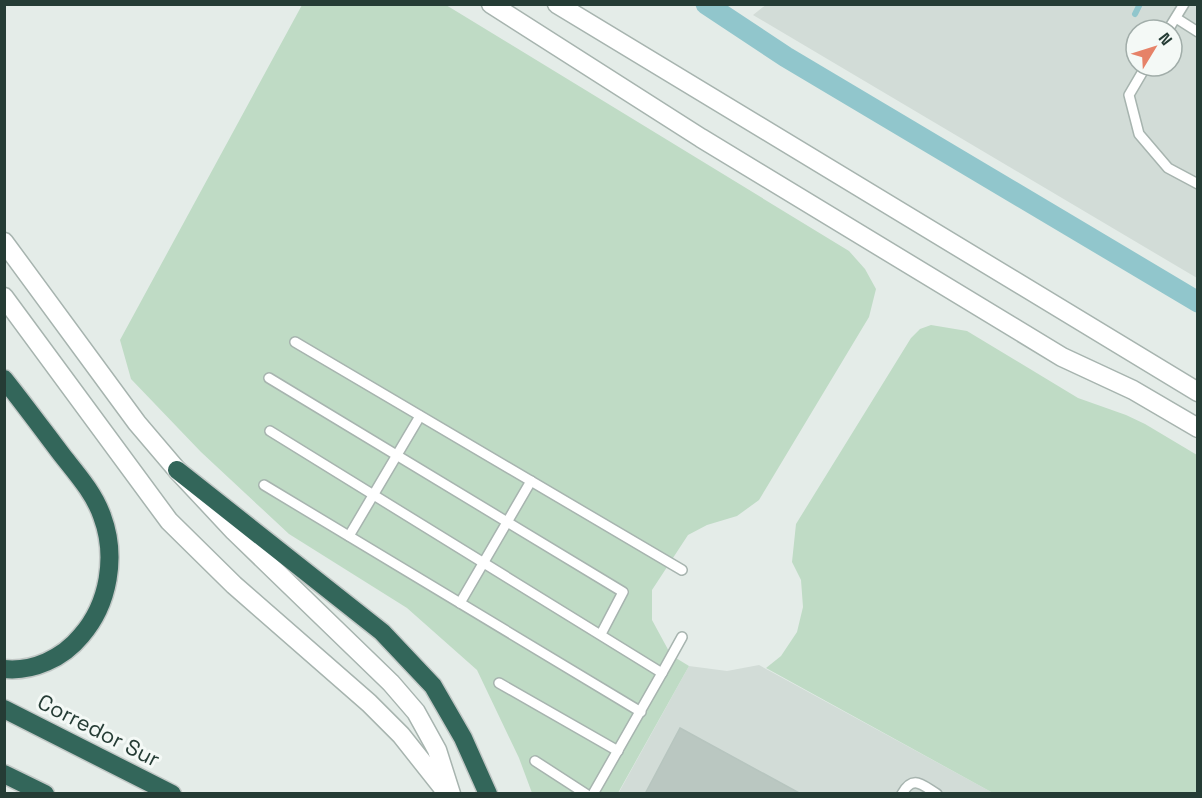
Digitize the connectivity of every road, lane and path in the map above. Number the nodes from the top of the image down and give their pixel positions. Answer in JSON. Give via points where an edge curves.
{"nodes":[{"id":1,"x":491,"y":4,"type":"edge"},
{"id":2,"x":557,"y":4,"type":"edge"},
{"id":3,"x":1184,"y":4,"type":"edge"},
{"id":4,"x":1176,"y":18,"type":"edge"},
{"id":5,"x":1184,"y":23,"type":"edge"},
{"id":6,"x":1197,"y":32,"type":"edge"},
{"id":7,"x":1139,"y":78,"type":"edge"},
{"id":8,"x":1197,"y":184,"type":"edge"},
{"id":9,"x":4,"y":242,"type":"edge"},
{"id":10,"x":4,"y":297,"type":"edge"},
{"id":11,"x":296,"y":342,"type":"dead end"},
{"id":12,"x":269,"y":378,"type":"dead end"},
{"id":13,"x":4,"y":379,"type":"edge"},
{"id":14,"x":1197,"y":392,"type":"edge"},
{"id":15,"x":420,"y":416,"type":"junction"},
{"id":16,"x":1197,"y":428,"type":"edge"},
{"id":17,"x":270,"y":431,"type":"dead end"},
{"id":18,"x":397,"y":455,"type":"junction"},
{"id":19,"x":177,"y":470,"type":"junction"},
{"id":20,"x":531,"y":481,"type":"junction"},
{"id":21,"x":264,"y":485,"type":"dead end"},
{"id":22,"x":373,"y":495,"type":"junction"},
{"id":23,"x":507,"y":522,"type":"junction"},
{"id":24,"x":349,"y":536,"type":"junction"},
{"id":25,"x":483,"y":561,"type":"junction"},
{"id":26,"x":682,"y":570,"type":"dead end"},
{"id":27,"x":460,"y":603,"type":"junction"},
{"id":28,"x":601,"y":634,"type":"junction"},
{"id":29,"x":682,"y":638,"type":"dead end"},
{"id":30,"x":4,"y":669,"type":"edge"},
{"id":31,"x":662,"y":672,"type":"junction"},
{"id":32,"x":499,"y":683,"type":"dead end"},
{"id":33,"x":4,"y":709,"type":"edge"},
{"id":34,"x":641,"y":712,"type":"junction"},
{"id":35,"x":618,"y":751,"type":"junction"},
{"id":36,"x":535,"y":761,"type":"dead end"},
{"id":37,"x":4,"y":774,"type":"edge"},
{"id":38,"x":45,"y":794,"type":"edge"},
{"id":39,"x":171,"y":794,"type":"edge"},
{"id":40,"x":449,"y":794,"type":"edge"},
{"id":41,"x":488,"y":794,"type":"edge"},
{"id":42,"x":586,"y":794,"type":"edge"},
{"id":43,"x":593,"y":794,"type":"edge"},
{"id":44,"x":902,"y":794,"type":"edge"},
{"id":45,"x":937,"y":794,"type":"edge"}],
"edges":[{"from":1,"to":16,"type":"street","via":[[701,138],[1062,357],[1133,390]]},
{"from":2,"to":14,"type":"street"},
{"from":3,"to":4,"type":"lane"},
{"from":5,"to":6,"type":"lane"},
{"from":7,"to":8,"type":"lane","via":[[1129,95],[1139,134],[1168,168]]},
{"from":9,"to":19,"type":"street","via":[[137,423]]},
{"from":10,"to":40,"type":"street","via":[[170,521],[234,585],[369,703]]},
{"from":11,"to":15,"type":"lane"},
{"from":12,"to":18,"type":"lane"},
{"from":13,"to":30,"type":"highway","via":[[94,499],[106,530],[110,563],[104,595],[80,638],[46,662]]},
{"from":15,"to":18,"type":"lane"},
{"from":15,"to":20,"type":"lane"},
{"from":17,"to":22,"type":"lane"},
{"from":18,"to":22,"type":"lane"},
{"from":18,"to":23,"type":"lane"},
{"from":19,"to":40,"type":"street","via":[[416,712],[437,750]]},
{"from":19,"to":41,"type":"highway","via":[[382,632],[433,686],[463,738]]},
{"from":20,"to":23,"type":"lane"},
{"from":20,"to":26,"type":"lane"},
{"from":21,"to":24,"type":"lane"},
{"from":22,"to":24,"type":"lane"},
{"from":22,"to":25,"type":"lane"},
{"from":23,"to":25,"type":"lane"},
{"from":23,"to":28,"type":"lane","via":[[623,592]]},
{"from":24,"to":27,"type":"lane"},
{"from":25,"to":27,"type":"lane"},
{"from":25,"to":28,"type":"lane"},
{"from":27,"to":34,"type":"lane"},
{"from":28,"to":31,"type":"lane"},
{"from":29,"to":31,"type":"lane"},
{"from":31,"to":34,"type":"lane"},
{"from":32,"to":35,"type":"lane"},
{"from":33,"to":39,"type":"highway","name":"Corredor Sur"},
{"from":34,"to":35,"type":"lane"},
{"from":35,"to":43,"type":"lane"},
{"from":36,"to":42,"type":"lane"},
{"from":37,"to":38,"type":"highway"},
{"from":44,"to":45,"type":"lane","via":[[913,782]]}]}
